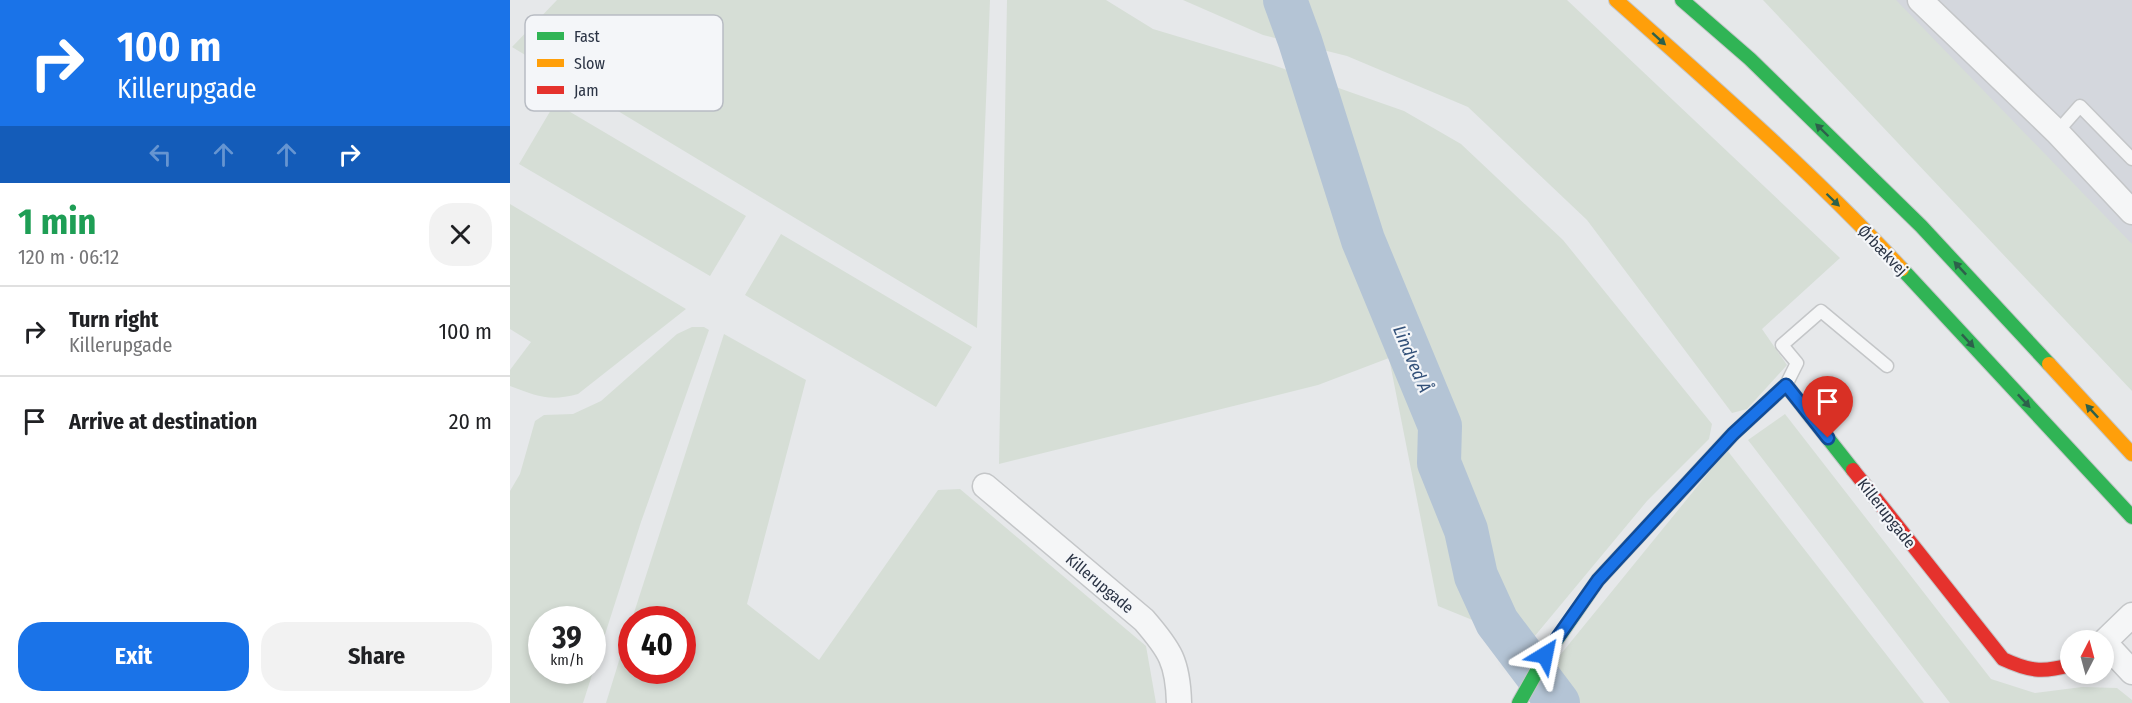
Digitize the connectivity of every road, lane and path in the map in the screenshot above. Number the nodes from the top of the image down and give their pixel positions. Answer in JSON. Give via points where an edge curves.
{"nodes":[{"id":1,"x":1616,"y":0,"type":"edge"},
{"id":2,"x":1682,"y":0,"type":"edge"},
{"id":3,"x":1920,"y":0,"type":"edge"},
{"id":4,"x":2057,"y":132,"type":"junction"},
{"id":5,"x":2130,"y":154,"type":"edge"},
{"id":6,"x":2132,"y":212,"type":"edge"},
{"id":7,"x":1887,"y":366,"type":"dead end"},
{"id":8,"x":1786,"y":385,"type":"junction"},
{"id":9,"x":2132,"y":454,"type":"edge"},
{"id":10,"x":985,"y":486,"type":"dead end"},
{"id":11,"x":2132,"y":517,"type":"edge"},
{"id":12,"x":2132,"y":615,"type":"edge"},
{"id":13,"x":2114,"y":632,"type":"edge"},
{"id":14,"x":2114,"y":653,"type":"edge"},
{"id":15,"x":2060,"y":668,"type":"edge"},
{"id":16,"x":2132,"y":672,"type":"edge"},
{"id":17,"x":1179,"y":703,"type":"edge"},
{"id":18,"x":1519,"y":703,"type":"edge"}],
"edges":[{"from":1,"to":11,"type":"main road","name":"Ørbækvej","one_way":true,"via":[[1742,112],[1876,241]]},
{"from":9,"to":2,"type":"main road","one_way":true,"via":[[1921,226],[1750,59]]},
{"from":3,"to":4,"type":"street"},
{"from":4,"to":5,"type":"lane","via":[[2080,106]]},
{"from":4,"to":6,"type":"street"},
{"from":7,"to":8,"type":"lane","via":[[1821,310],[1782,345],[1797,363]]},
{"from":8,"to":15,"type":"main road","name":"Killerupgade","via":[[2003,659],[2026,669],[2048,672]]},
{"from":8,"to":18,"type":"main road","via":[[1733,434],[1598,580],[1545,655]]},
{"from":10,"to":17,"type":"street","name":"Killerupgade","via":[[1144,620],[1165,644],[1178,676]]},
{"from":12,"to":13,"type":"street"},
{"from":14,"to":16,"type":"street"}]}
